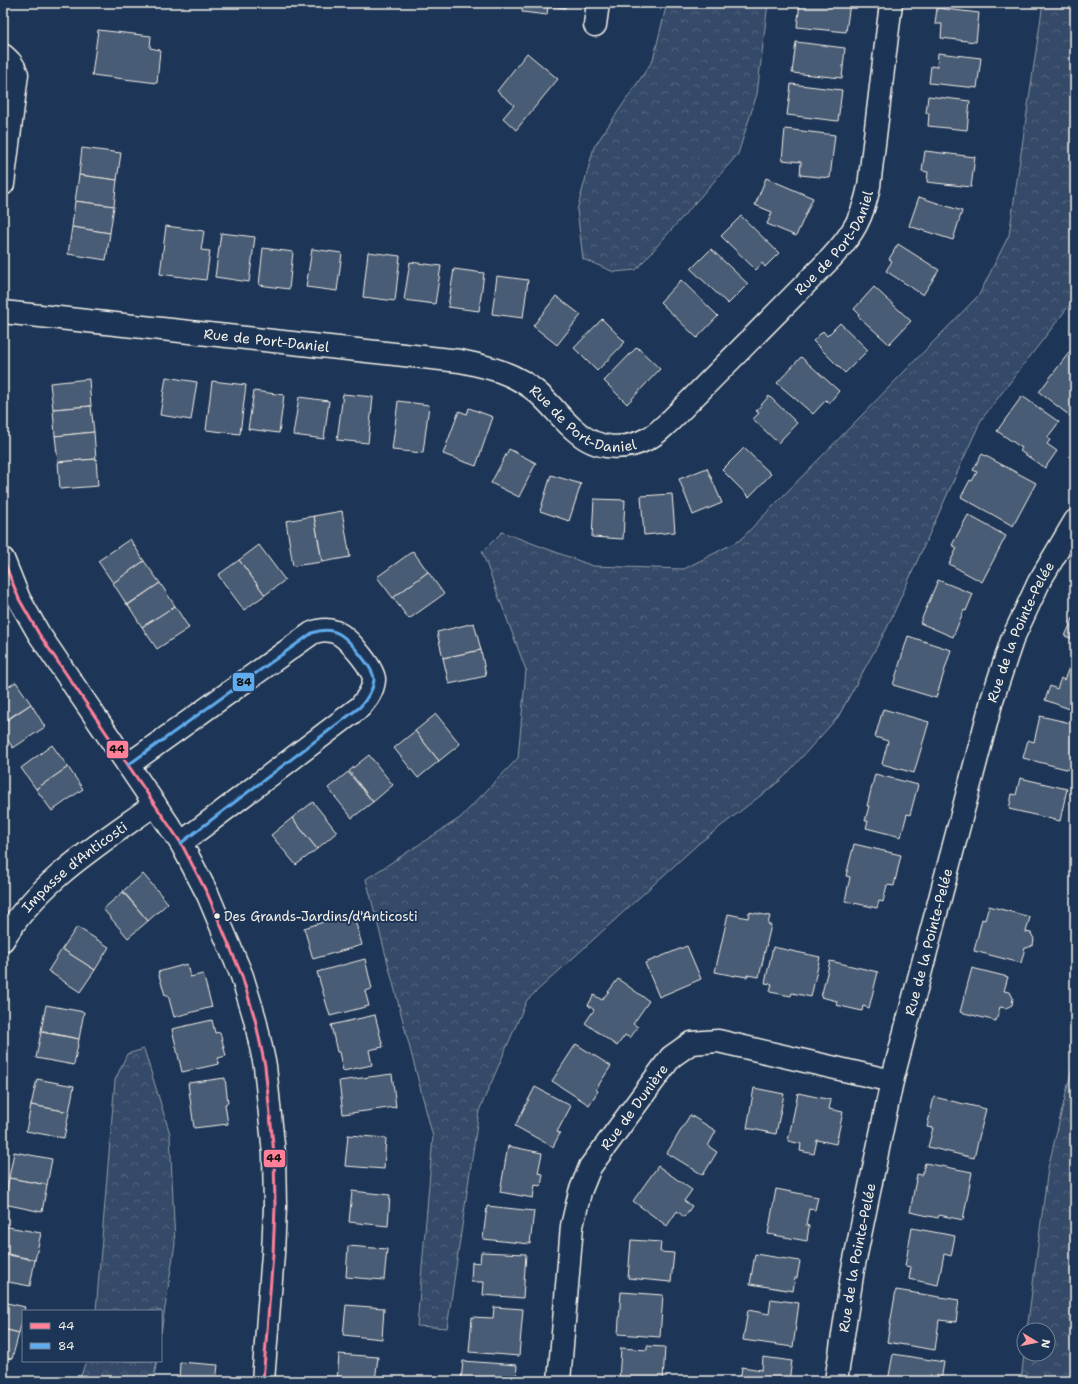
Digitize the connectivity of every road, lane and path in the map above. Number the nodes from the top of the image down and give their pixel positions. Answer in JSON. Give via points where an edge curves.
{"nodes":[{"id":1,"x":598,"y":3,"type":"edge"},
{"id":2,"x":891,"y":3,"type":"edge"},
{"id":3,"x":596,"y":25,"type":"dead end"},
{"id":4,"x":3,"y":55,"type":"edge"},
{"id":5,"x":8,"y":99,"type":"edge"},
{"id":6,"x":3,"y":184,"type":"edge"},
{"id":7,"x":3,"y":312,"type":"edge"},
{"id":8,"x":1075,"y":520,"type":"edge"},
{"id":9,"x":3,"y":559,"type":"edge"},
{"id":10,"x":128,"y":765,"type":"junction"},
{"id":11,"x":155,"y":804,"type":"junction"},
{"id":12,"x":181,"y":843,"type":"junction"},
{"id":13,"x":3,"y":940,"type":"edge"},
{"id":14,"x":892,"y":1081,"type":"junction"},
{"id":15,"x":263,"y":1381,"type":"edge"},
{"id":16,"x":559,"y":1381,"type":"edge"},
{"id":17,"x":836,"y":1381,"type":"edge"}],
"edges":[{"from":1,"to":3,"type":"street"},
{"from":2,"to":7,"type":"street","name":"Rue de Port-Daniel","via":[[869,186],[858,221],[848,240],[670,421],[650,438],[632,445],[613,447],[594,444],[577,433],[538,393],[518,379],[490,367],[452,360]]},
{"from":4,"to":5,"type":"street","via":[[15,67],[17,74]]},
{"from":5,"to":6,"type":"street"},
{"from":8,"to":14,"type":"street","name":"Rue de la Pointe-Pelée","via":[[1039,582],[1012,640],[992,700]]},
{"from":9,"to":10,"type":"street","via":[[19,599],[39,634]]},
{"from":10,"to":11,"type":"street"},
{"from":10,"to":12,"type":"street","via":[[312,633],[322,629],[341,635],[371,670],[374,678],[372,688],[360,707]]},
{"from":11,"to":12,"type":"street"},
{"from":11,"to":13,"type":"street","name":"Impasse d'Anticosti","via":[[55,878],[16,919]]},
{"from":12,"to":15,"type":"street","via":[[208,895],[242,976],[255,1019],[264,1066],[274,1154],[275,1207],[274,1254]]},
{"from":14,"to":16,"type":"street","name":"Rue de Dunière","via":[[718,1041],[691,1043],[671,1057],[590,1166],[580,1192],[572,1226]]},
{"from":14,"to":17,"type":"street","name":"Rue de la Pointe-Pelée","via":[[853,1269]]}]}
